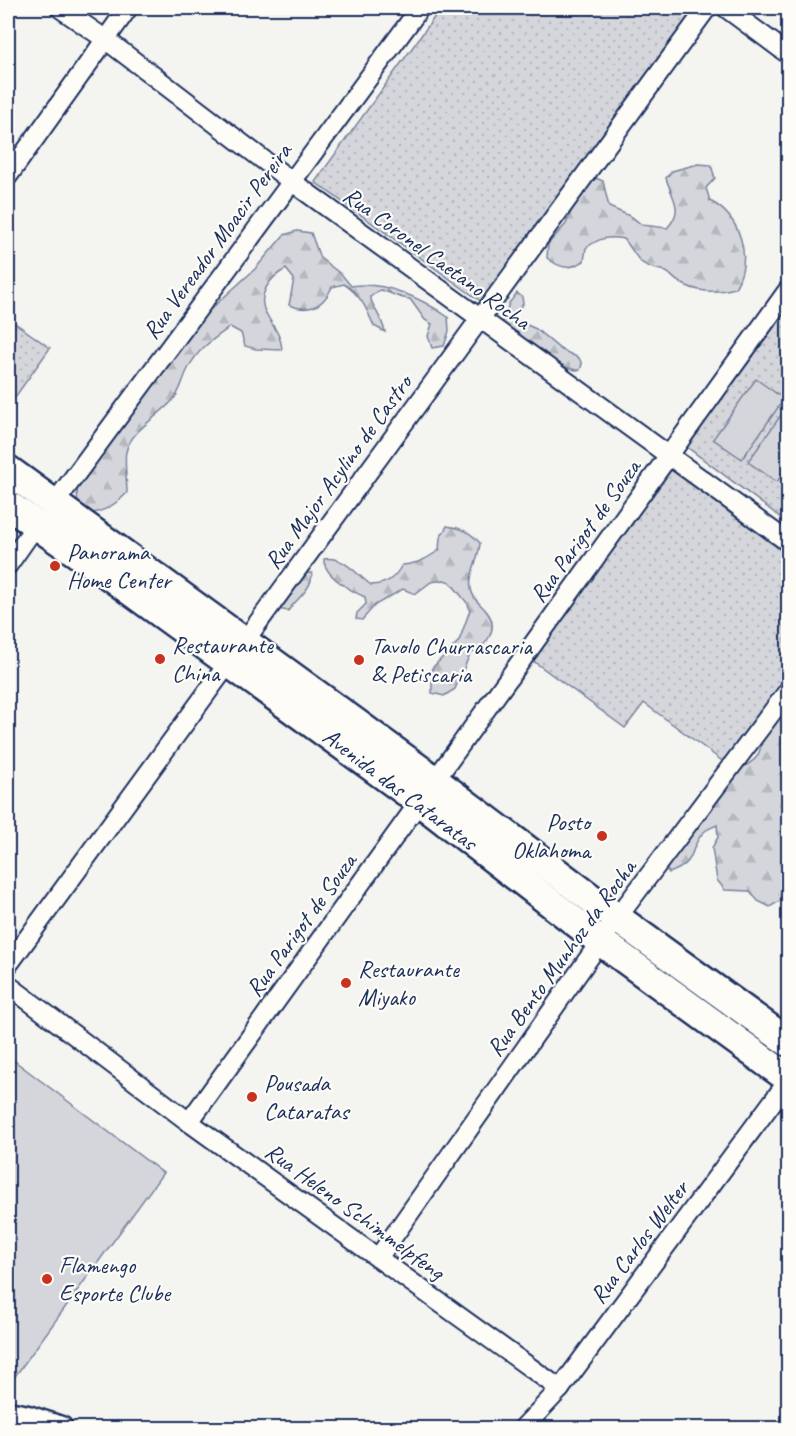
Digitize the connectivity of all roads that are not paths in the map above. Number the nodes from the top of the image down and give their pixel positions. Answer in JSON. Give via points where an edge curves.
{"nodes":[{"id":1,"x":60,"y":8,"type":"edge"},
{"id":2,"x":128,"y":8,"type":"edge"},
{"id":3,"x":420,"y":8,"type":"edge"},
{"id":4,"x":707,"y":8,"type":"edge"},
{"id":5,"x":726,"y":8,"type":"edge"},
{"id":6,"x":105,"y":39,"type":"junction"},
{"id":7,"x":789,"y":54,"type":"edge"},
{"id":8,"x":8,"y":176,"type":"edge"},
{"id":9,"x":291,"y":181,"type":"junction"},
{"id":10,"x":789,"y":290,"type":"edge"},
{"id":11,"x":480,"y":320,"type":"junction"},
{"id":12,"x":670,"y":456,"type":"junction"},
{"id":13,"x":8,"y":470,"type":"edge"},
{"id":14,"x":54,"y":504,"type":"junction"},
{"id":15,"x":8,"y":505,"type":"edge"},
{"id":16,"x":36,"y":525,"type":"junction"},
{"id":17,"x":789,"y":542,"type":"edge"},
{"id":18,"x":8,"y":565,"type":"edge"},
{"id":19,"x":237,"y":652,"type":"junction"},
{"id":20,"x":789,"y":691,"type":"edge"},
{"id":21,"x":427,"y":790,"type":"junction"},
{"id":22,"x":617,"y":918,"type":"junction"},
{"id":23,"x":600,"y":941,"type":"junction"},
{"id":24,"x":8,"y":965,"type":"edge"},
{"id":25,"x":8,"y":985,"type":"edge"},
{"id":26,"x":789,"y":1042,"type":"edge"},
{"id":27,"x":789,"y":1079,"type":"edge"},
{"id":28,"x":189,"y":1122,"type":"junction"},
{"id":29,"x":378,"y":1258,"type":"junction"},
{"id":30,"x":560,"y":1389,"type":"junction"},
{"id":31,"x":8,"y":1413,"type":"edge"},
{"id":32,"x":61,"y":1428,"type":"edge"},
{"id":33,"x":523,"y":1428,"type":"edge"}],
"edges":[{"from":1,"to":6,"type":"street","name":"Rua Coronel Caetano Rocha"},
{"from":2,"to":6,"type":"street"},
{"from":3,"to":9,"type":"street","name":"Rua Vereador Moacir Pereira"},
{"from":4,"to":11,"type":"street","name":"Rua Major Acylino de Castro"},
{"from":5,"to":7,"type":"street"},
{"from":6,"to":8,"type":"street"},
{"from":6,"to":9,"type":"street","name":"Rua Coronel Caetano Rocha"},
{"from":9,"to":11,"type":"street","name":"Rua Coronel Caetano Rocha"},
{"from":9,"to":14,"type":"street","name":"Rua Vereador Moacir Pereira"},
{"from":10,"to":12,"type":"street","name":"Rua Parigot de Souza"},
{"from":11,"to":12,"type":"street","name":"Rua Coronel Caetano Rocha"},
{"from":11,"to":19,"type":"street","name":"Rua Major Acylino de Castro"},
{"from":12,"to":17,"type":"street","name":"Rua Coronel Caetano Rocha"},
{"from":12,"to":21,"type":"street","name":"Rua Parigot de Souza"},
{"from":13,"to":14,"type":"main road","name":"Avenida das Cataratas"},
{"from":14,"to":19,"type":"main road","name":"Avenida das Cataratas"},
{"from":15,"to":16,"type":"main road","name":"Avenida das Cataratas"},
{"from":16,"to":18,"type":"street"},
{"from":16,"to":19,"type":"main road","name":"Avenida das Cataratas","via":[[103,571]]},
{"from":19,"to":21,"type":"main road","name":"Avenida das Cataratas"},
{"from":19,"to":24,"type":"street","name":"Rua Major Acylino de Castro"},
{"from":20,"to":22,"type":"street","name":"Rua Bento Munhoz da Rocha"},
{"from":21,"to":22,"type":"main road","name":"Avenida das Cataratas"},
{"from":21,"to":23,"type":"main road","name":"Avenida das Cataratas"},
{"from":21,"to":28,"type":"street","name":"Rua Parigot de Souza"},
{"from":22,"to":23,"type":"street","name":"Rua Bento Munhoz da Rocha"},
{"from":22,"to":26,"type":"main road","name":"Avenida das Cataratas"},
{"from":23,"to":27,"type":"main road","name":"Avenida das Cataratas"},
{"from":23,"to":29,"type":"street","name":"Rua Bento Munhoz da Rocha"},
{"from":25,"to":28,"type":"street","name":"Rua Heleno Schimmelpfeng"},
{"from":27,"to":30,"type":"street","name":"Rua Carlos Welter"},
{"from":28,"to":29,"type":"street","name":"Rua Heleno Schimmelpfeng"},
{"from":29,"to":30,"type":"street","name":"Rua Heleno Schimmelpfeng"},
{"from":30,"to":33,"type":"street","name":"Rua Carlos Welter"},
{"from":31,"to":32,"type":"street"}]}
